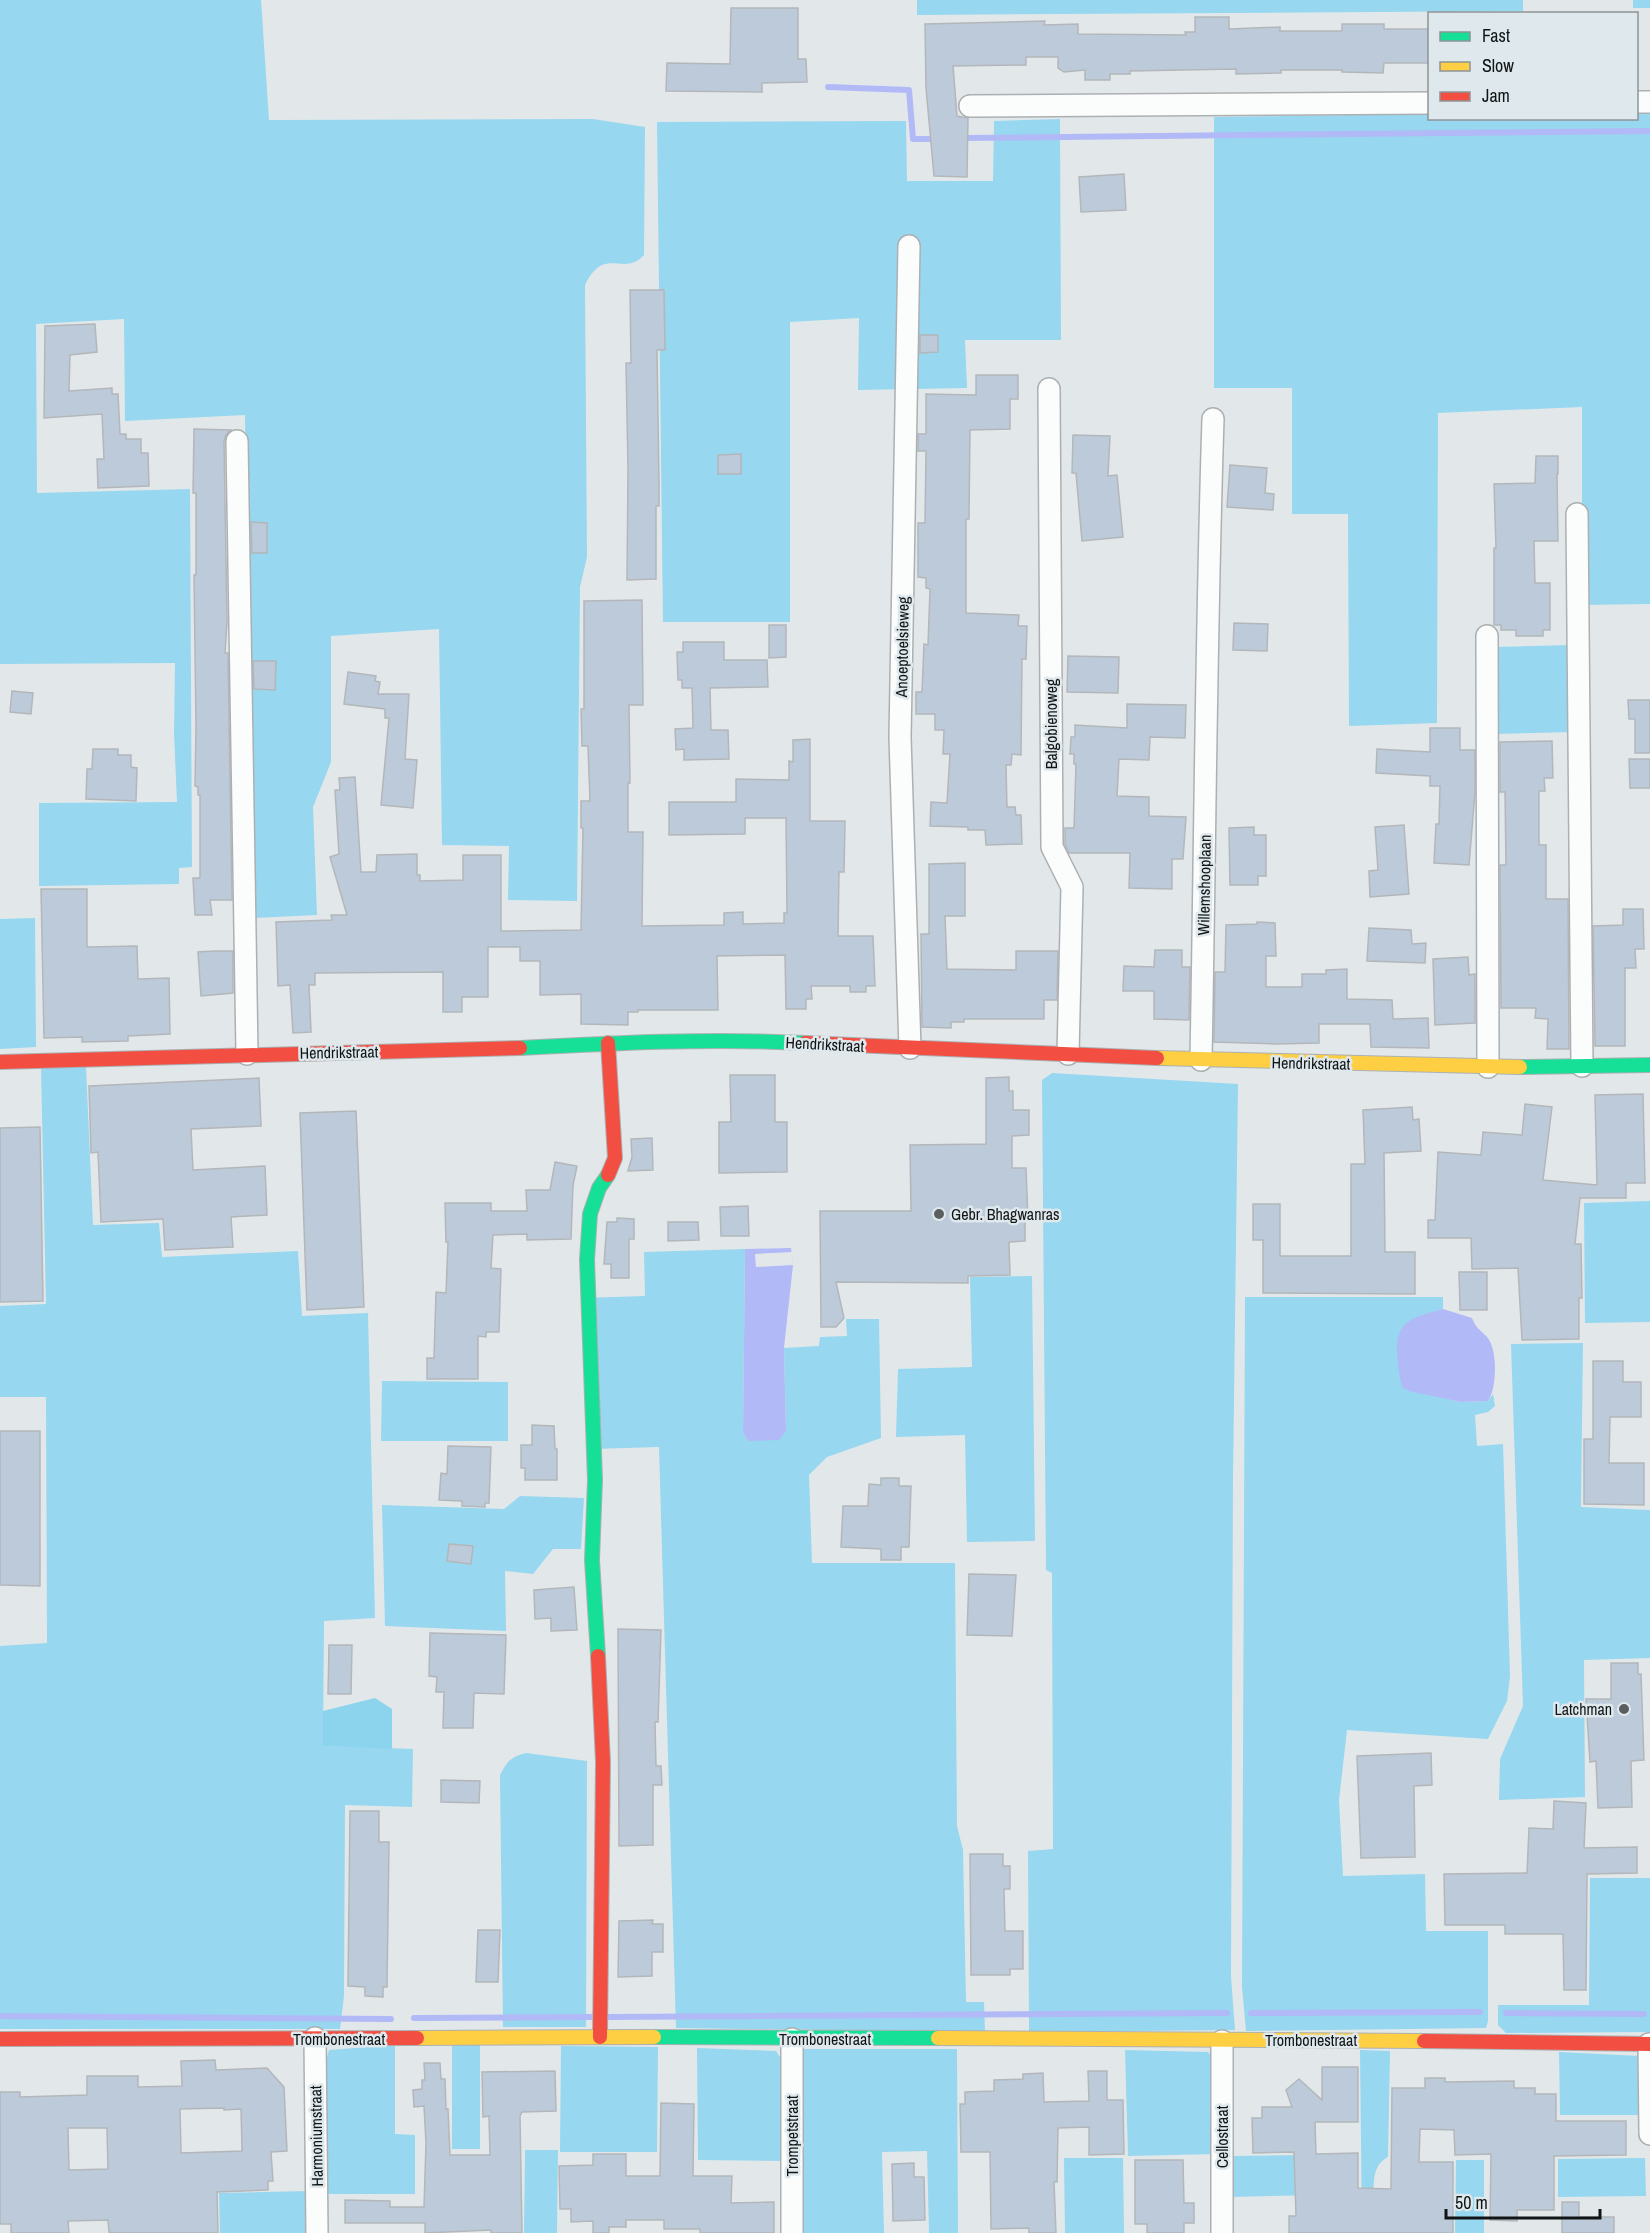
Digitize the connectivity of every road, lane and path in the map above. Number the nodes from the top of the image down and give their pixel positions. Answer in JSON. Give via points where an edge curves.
{"nodes":[{"id":1,"x":1428,"y":103,"type":"edge"},
{"id":2,"x":970,"y":106,"type":"dead end"},
{"id":3,"x":909,"y":246,"type":"dead end"},
{"id":4,"x":1049,"y":389,"type":"dead end"},
{"id":5,"x":1213,"y":419,"type":"dead end"},
{"id":6,"x":237,"y":441,"type":"dead end"},
{"id":7,"x":1577,"y":514,"type":"dead end"},
{"id":8,"x":1487,"y":636,"type":"dead end"},
{"id":9,"x":608,"y":1043,"type":"junction"},
{"id":10,"x":910,"y":1048,"type":"junction"},
{"id":11,"x":247,"y":1054,"type":"junction"},
{"id":12,"x":1068,"y":1054,"type":"junction"},
{"id":13,"x":1201,"y":1060,"type":"junction"},
{"id":14,"x":0,"y":1062,"type":"edge"},
{"id":15,"x":1650,"y":1065,"type":"edge"},
{"id":16,"x":1582,"y":1066,"type":"junction"},
{"id":17,"x":1488,"y":1067,"type":"junction"},
{"id":18,"x":600,"y":2037,"type":"junction"},
{"id":19,"x":315,"y":2038,"type":"junction"},
{"id":20,"x":0,"y":2039,"type":"edge"},
{"id":21,"x":792,"y":2039,"type":"junction"},
{"id":22,"x":1221,"y":2041,"type":"junction"},
{"id":23,"x":1649,"y":2044,"type":"edge"},
{"id":24,"x":1650,"y":2134,"type":"edge"},
{"id":25,"x":317,"y":2233,"type":"edge"},
{"id":26,"x":792,"y":2233,"type":"edge"},
{"id":27,"x":1222,"y":2233,"type":"edge"}],
"edges":[{"from":1,"to":2,"type":"street"},
{"from":3,"to":10,"type":"street","name":"Anoeptoelsieweg","via":[[900,737]]},
{"from":4,"to":12,"type":"street","name":"Balgobienoweg","via":[[1052,847],[1072,887]]},
{"from":5,"to":13,"type":"street","name":"Willemshooplaan"},
{"from":6,"to":11,"type":"street"},
{"from":7,"to":16,"type":"street"},
{"from":8,"to":17,"type":"street"},
{"from":9,"to":10,"type":"street","name":"Hendrikstraat","via":[[772,1041]]},
{"from":9,"to":11,"type":"street","name":"Hendrikstraat"},
{"from":9,"to":18,"type":"street","via":[[615,1158],[590,1214],[587,1260],[595,1480],[592,1560],[602,1751]]},
{"from":10,"to":12,"type":"street","name":"Hendrikstraat"},
{"from":11,"to":14,"type":"street","name":"Hendrikstraat"},
{"from":12,"to":13,"type":"street","name":"Hendrikstraat"},
{"from":13,"to":17,"type":"street","name":"Hendrikstraat"},
{"from":15,"to":16,"type":"street","name":"Hendrikstraat"},
{"from":16,"to":17,"type":"street","name":"Hendrikstraat"},
{"from":18,"to":19,"type":"street","name":"Trombonestraat"},
{"from":18,"to":21,"type":"street","name":"Trombonestraat"},
{"from":19,"to":20,"type":"street","name":"Trombonestraat"},
{"from":19,"to":25,"type":"street","name":"Harmoniumstraat"},
{"from":21,"to":22,"type":"street","name":"Trombonestraat"},
{"from":21,"to":26,"type":"street","name":"Trompetstraat"},
{"from":22,"to":23,"type":"street","name":"Trombonestraat"},
{"from":22,"to":27,"type":"street","name":"Cellostraat"},
{"from":23,"to":24,"type":"street"}]}
